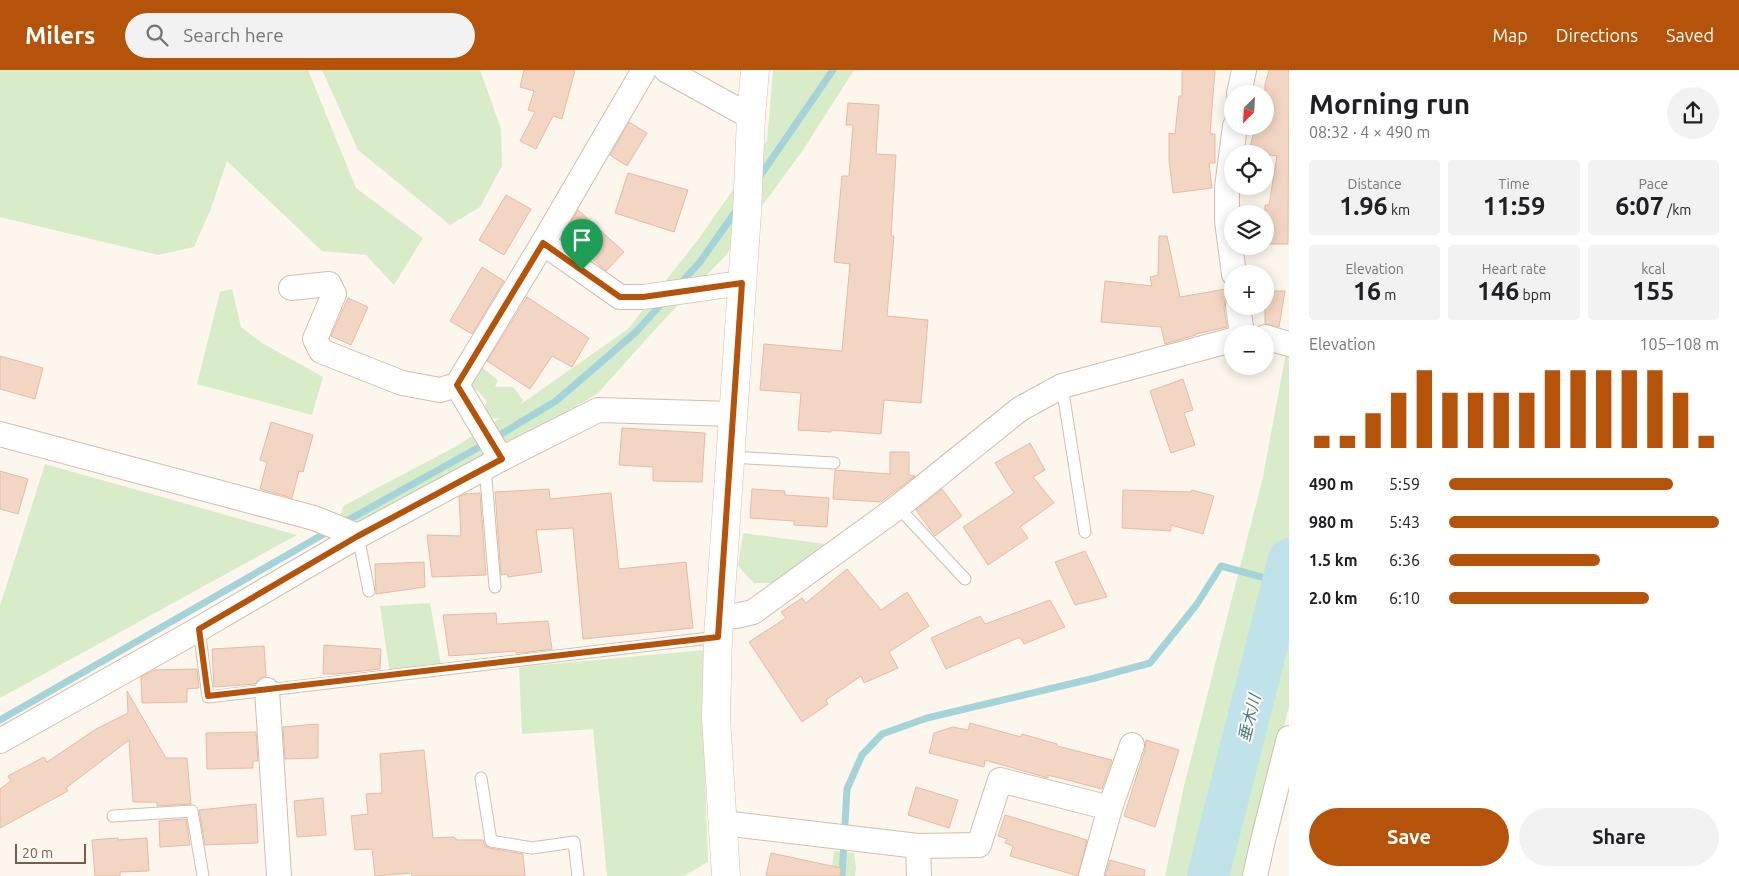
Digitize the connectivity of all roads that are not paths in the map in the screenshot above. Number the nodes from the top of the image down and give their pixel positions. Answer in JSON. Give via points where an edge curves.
{"nodes":[{"id":1,"x":644,"y":70,"type":"edge"},
{"id":2,"x":666,"y":70,"type":"edge"},
{"id":3,"x":755,"y":70,"type":"edge"},
{"id":4,"x":1244,"y":70,"type":"edge"},
{"id":5,"x":1241,"y":85,"type":"edge"},
{"id":6,"x":751,"y":117,"type":"junction"},
{"id":7,"x":1234,"y":135,"type":"edge"},
{"id":8,"x":543,"y":243,"type":"junction"},
{"id":9,"x":1233,"y":265,"type":"edge"},
{"id":10,"x":742,"y":283,"type":"junction"},
{"id":11,"x":291,"y":288,"type":"dead end"},
{"id":12,"x":1274,"y":340,"type":"edge"},
{"id":13,"x":1224,"y":342,"type":"edge"},
{"id":14,"x":1289,"y":344,"type":"edge"},
{"id":15,"x":457,"y":385,"type":"junction"},
{"id":16,"x":1062,"y":386,"type":"junction"},
{"id":17,"x":734,"y":414,"type":"junction"},
{"id":18,"x":0,"y":434,"type":"edge"},
{"id":19,"x":731,"y":457,"type":"junction"},
{"id":20,"x":495,"y":460,"type":"junction"},
{"id":21,"x":834,"y":463,"type":"dead end"},
{"id":22,"x":898,"y":507,"type":"junction"},
{"id":23,"x":1085,"y":532,"type":"dead end"},
{"id":24,"x":358,"y":536,"type":"junction"},
{"id":25,"x":965,"y":579,"type":"dead end"},
{"id":26,"x":496,"y":587,"type":"dead end"},
{"id":27,"x":369,"y":591,"type":"dead end"},
{"id":28,"x":719,"y":627,"type":"junction"},
{"id":29,"x":199,"y":629,"type":"junction"},
{"id":30,"x":267,"y":690,"type":"junction"},
{"id":31,"x":1289,"y":738,"type":"edge"},
{"id":32,"x":0,"y":741,"type":"edge"},
{"id":33,"x":1132,"y":745,"type":"dead end"},
{"id":34,"x":481,"y":778,"type":"dead end"},
{"id":35,"x":1110,"y":808,"type":"junction"},
{"id":36,"x":113,"y":816,"type":"dead end"},
{"id":37,"x":723,"y":824,"type":"junction"},
{"id":38,"x":918,"y":846,"type":"junction"},
{"id":39,"x":202,"y":876,"type":"edge"},
{"id":40,"x":279,"y":876,"type":"edge"},
{"id":41,"x":578,"y":876,"type":"edge"},
{"id":42,"x":726,"y":876,"type":"edge"},
{"id":43,"x":919,"y":876,"type":"edge"},
{"id":44,"x":1091,"y":876,"type":"edge"},
{"id":45,"x":1255,"y":876,"type":"edge"}],
"edges":[{"from":1,"to":8,"type":"street"},
{"from":2,"to":6,"type":"street"},
{"from":3,"to":6,"type":"street"},
{"from":4,"to":5,"type":"street"},
{"from":6,"to":10,"type":"street"},
{"from":7,"to":9,"type":"street","via":[[1227,187],[1227,222]]},
{"from":8,"to":10,"type":"street","via":[[620,297],[643,297]]},
{"from":8,"to":15,"type":"street"},
{"from":10,"to":17,"type":"street"},
{"from":11,"to":15,"type":"street","via":[[329,284],[334,294],[315,339],[321,351],[402,382],[440,390]]},
{"from":12,"to":14,"type":"street"},
{"from":13,"to":16,"type":"street"},
{"from":15,"to":20,"type":"street","via":[[482,427]]},
{"from":16,"to":22,"type":"street","via":[[1020,409]]},
{"from":16,"to":23,"type":"lane"},
{"from":17,"to":19,"type":"street"},
{"from":17,"to":20,"type":"street","via":[[598,410]]},
{"from":18,"to":24,"type":"street","via":[[314,518]]},
{"from":19,"to":21,"type":"lane"},
{"from":19,"to":28,"type":"street"},
{"from":20,"to":24,"type":"street"},
{"from":20,"to":26,"type":"lane"},
{"from":22,"to":25,"type":"lane"},
{"from":22,"to":28,"type":"street","via":[[753,612],[736,616]]},
{"from":24,"to":27,"type":"lane"},
{"from":24,"to":29,"type":"street"},
{"from":28,"to":30,"type":"lane"},
{"from":28,"to":37,"type":"street","via":[[716,718]]},
{"from":29,"to":30,"type":"lane","via":[[208,696]]},
{"from":29,"to":32,"type":"street"},
{"from":30,"to":40,"type":"street"},
{"from":31,"to":45,"type":"street"},
{"from":33,"to":35,"type":"street"},
{"from":34,"to":41,"type":"lane","via":[[491,841],[532,848],[574,842]]},
{"from":35,"to":38,"type":"street","via":[[1000,780],[979,845]]},
{"from":35,"to":44,"type":"street"},
{"from":36,"to":39,"type":"lane","via":[[192,811]]},
{"from":37,"to":38,"type":"street"},
{"from":37,"to":42,"type":"street"},
{"from":38,"to":43,"type":"street"}]}
